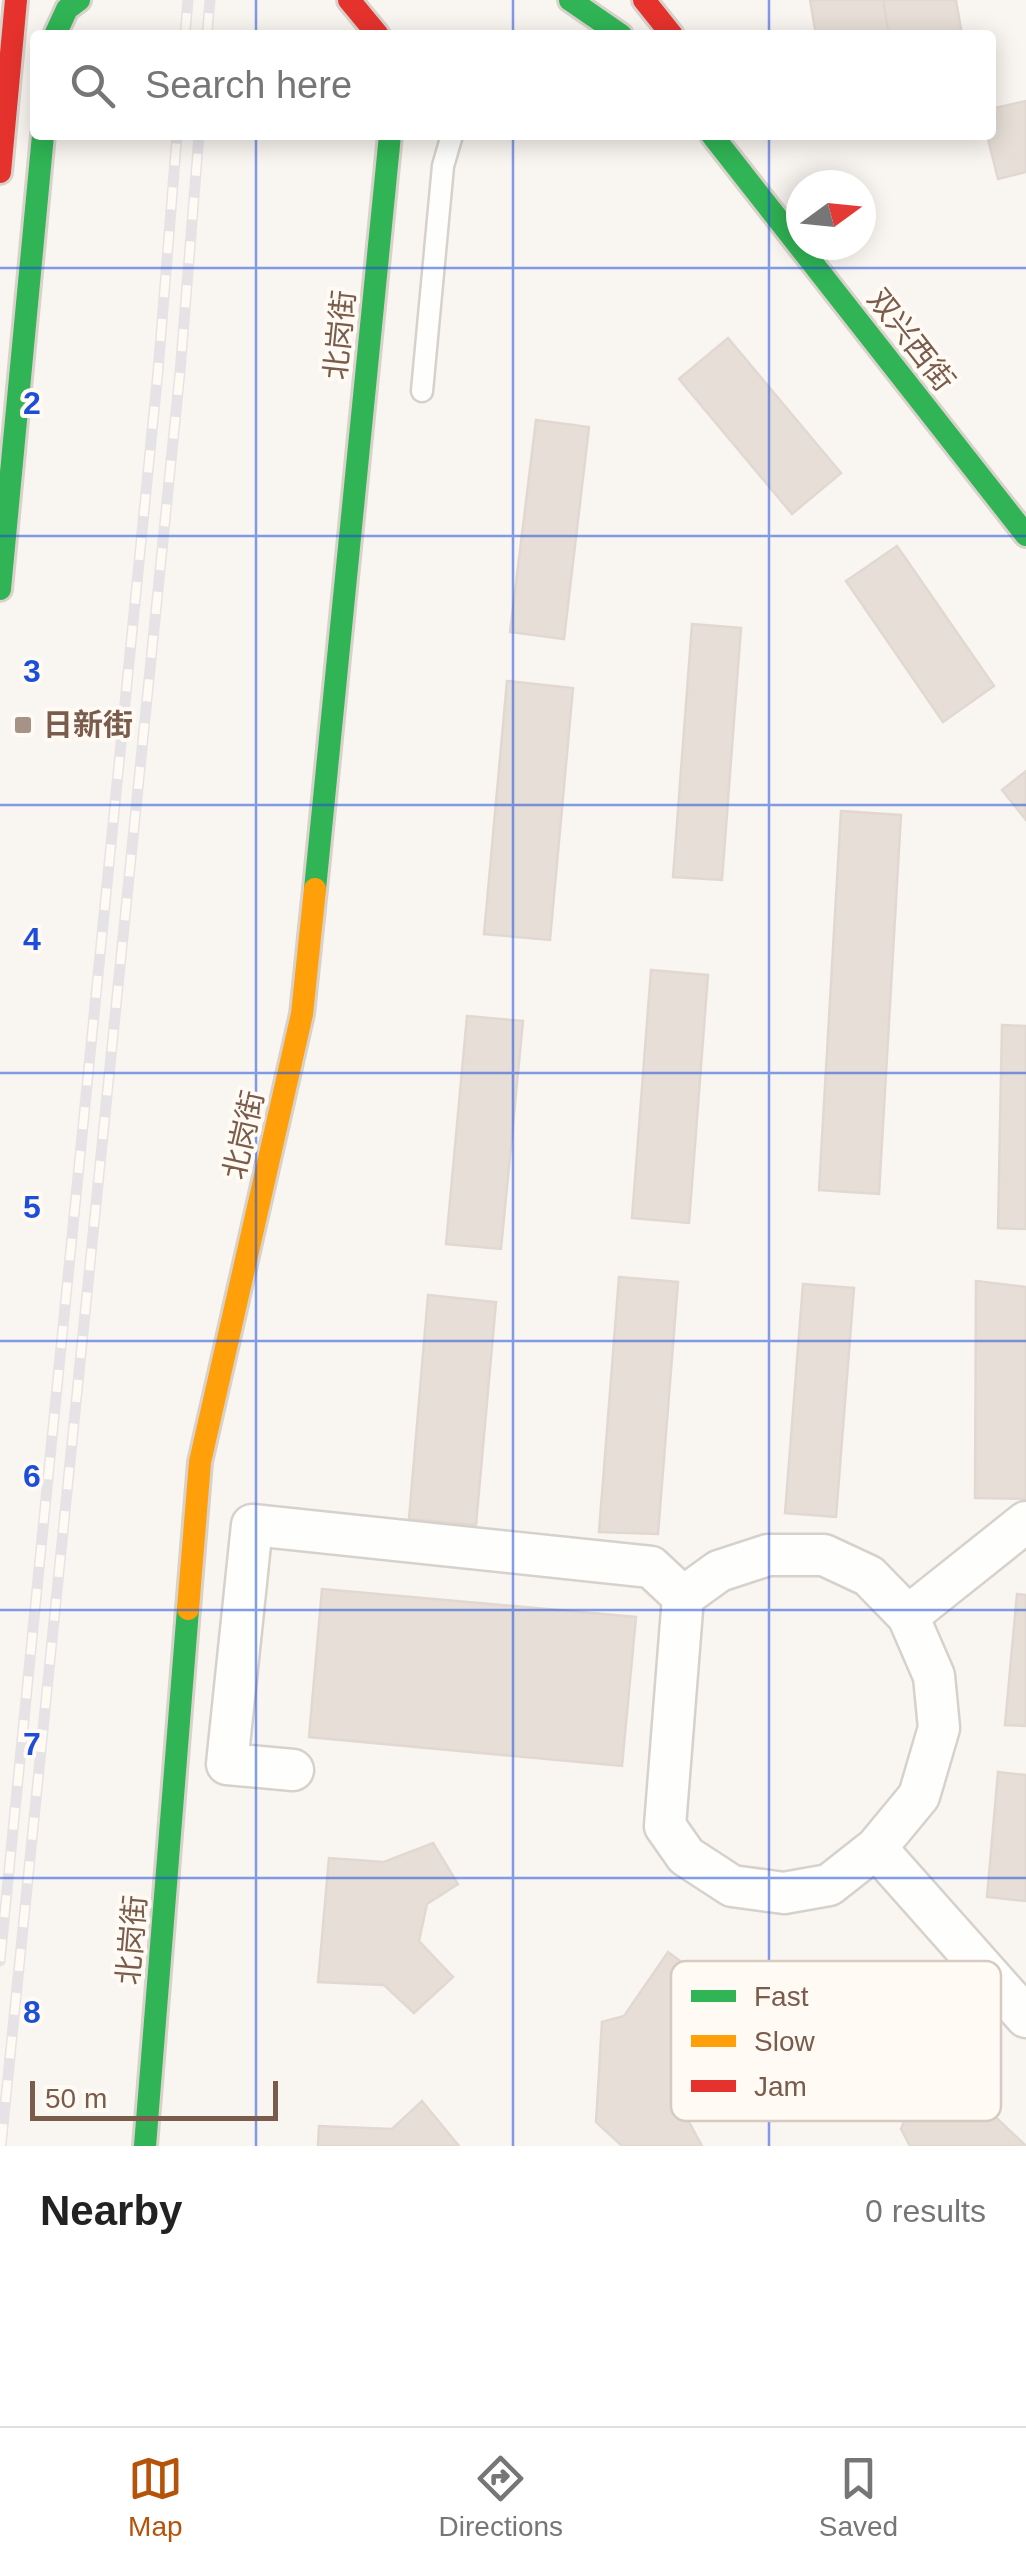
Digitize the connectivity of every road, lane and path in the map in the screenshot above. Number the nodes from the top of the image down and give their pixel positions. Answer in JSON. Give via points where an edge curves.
{"nodes":[{"id":1,"x":16,"y":0,"type":"edge"},
{"id":2,"x":55,"y":0,"type":"edge"},
{"id":3,"x":78,"y":0,"type":"edge"},
{"id":4,"x":349,"y":0,"type":"edge"},
{"id":5,"x":570,"y":0,"type":"edge"},
{"id":6,"x":611,"y":0,"type":"edge"},
{"id":7,"x":644,"y":0,"type":"edge"},
{"id":8,"x":54,"y":30,"type":"edge"},
{"id":9,"x":56,"y":30,"type":"edge"},
{"id":10,"x":374,"y":30,"type":"edge"},
{"id":11,"x":614,"y":30,"type":"edge"},
{"id":12,"x":631,"y":30,"type":"edge"},
{"id":13,"x":668,"y":30,"type":"edge"},
{"id":14,"x":43,"y":140,"type":"edge"},
{"id":15,"x":389,"y":140,"type":"edge"},
{"id":16,"x":451,"y":140,"type":"edge"},
{"id":17,"x":716,"y":140,"type":"edge"},
{"id":18,"x":0,"y":172,"type":"edge"},
{"id":19,"x":422,"y":392,"type":"dead end"},
{"id":20,"x":1026,"y":535,"type":"edge"},
{"id":21,"x":0,"y":589,"type":"edge"},
{"id":22,"x":1026,"y":1522,"type":"edge"},
{"id":23,"x":683,"y":1598,"type":"junction"},
{"id":24,"x":908,"y":1616,"type":"junction"},
{"id":25,"x":212,"y":1658,"type":"junction"},
{"id":26,"x":293,"y":1770,"type":"dead end"},
{"id":27,"x":876,"y":1848,"type":"junction"},
{"id":28,"x":976,"y":1961,"type":"edge"},
{"id":29,"x":1001,"y":1989,"type":"edge"},
{"id":30,"x":1026,"y":2017,"type":"edge"},
{"id":31,"x":145,"y":2146,"type":"edge"}],
"edges":[{"from":1,"to":18,"type":"main road"},
{"from":2,"to":8,"type":"main road"},
{"from":3,"to":9,"type":"main road"},
{"from":4,"to":10,"type":"main road"},
{"from":5,"to":11,"type":"main road"},
{"from":6,"to":12,"type":"main road"},
{"from":7,"to":13,"type":"main road"},
{"from":14,"to":21,"type":"main road"},
{"from":15,"to":25,"type":"main road","name":"北岗街","via":[[302,1014],[200,1462]]},
{"from":16,"to":19,"type":"lane"},
{"from":17,"to":20,"type":"main road","name":"双兴西街"},
{"from":22,"to":24,"type":"street"},
{"from":23,"to":24,"type":"street","via":[[719,1570],[768,1555],[824,1555],[869,1576]]},
{"from":23,"to":25,"type":"street","via":[[650,1566],[252,1525]]},
{"from":23,"to":27,"type":"street","via":[[666,1826],[686,1856],[732,1886],[784,1893],[829,1886]]},
{"from":24,"to":27,"type":"street","via":[[934,1676],[939,1728],[919,1796]]},
{"from":25,"to":26,"type":"street","via":[[227,1764]]},
{"from":25,"to":31,"type":"main road","name":"北岗街"},
{"from":27,"to":28,"type":"street"},
{"from":29,"to":30,"type":"street"}]}
